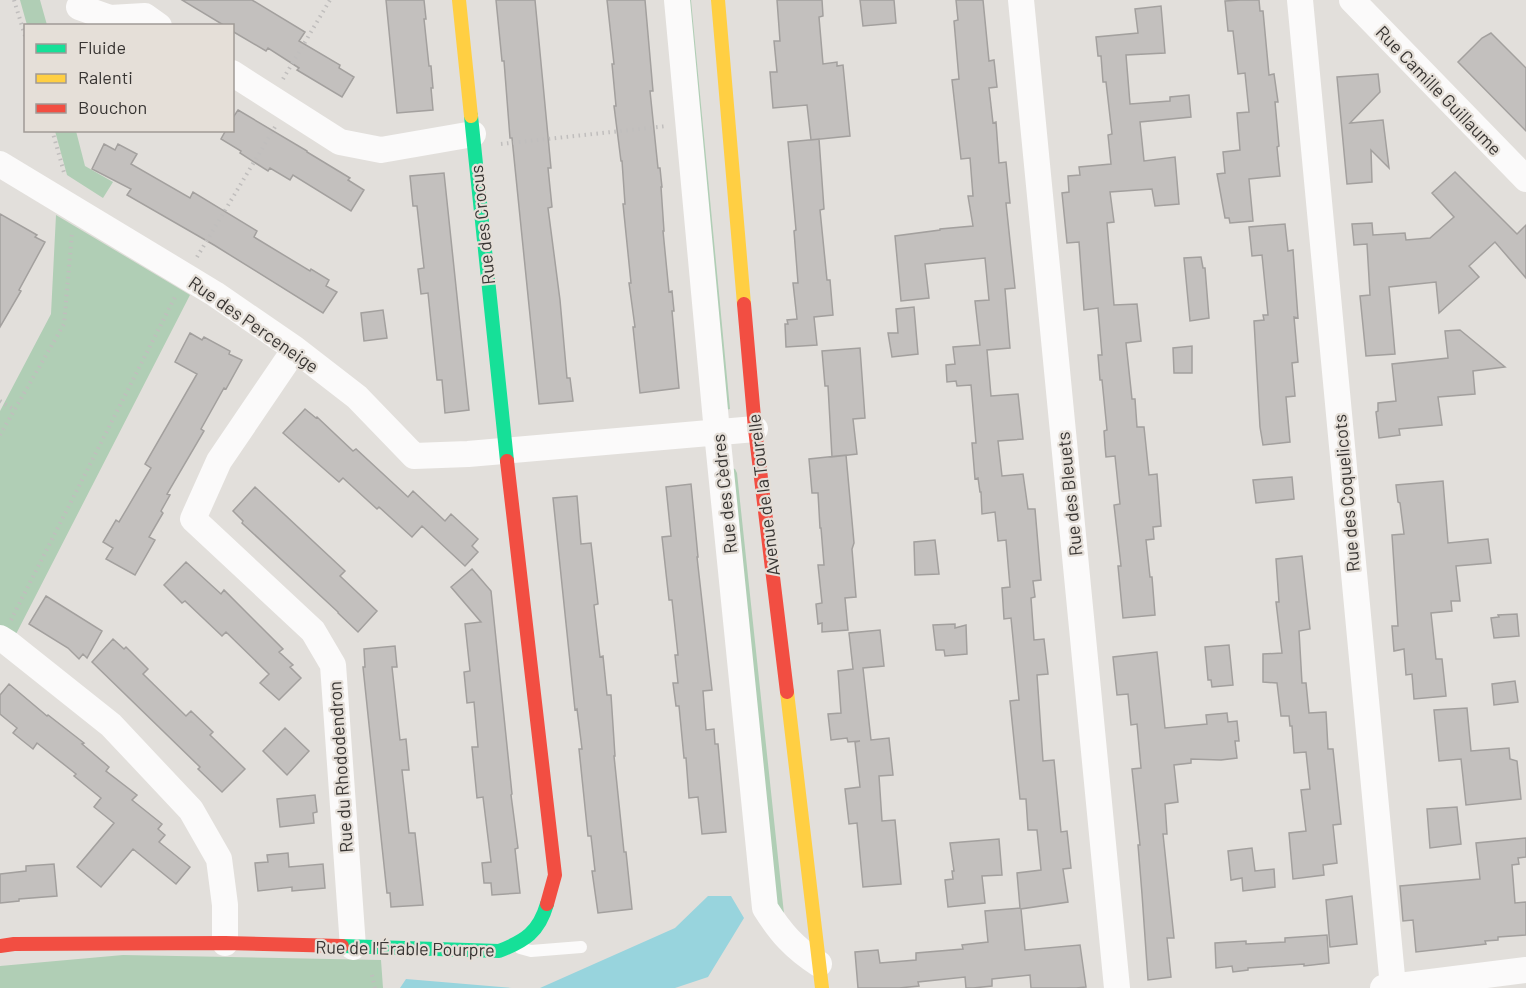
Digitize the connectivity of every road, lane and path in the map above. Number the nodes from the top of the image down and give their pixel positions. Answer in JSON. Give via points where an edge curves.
{"nodes":[{"id":1,"x":14,"y":0,"type":"edge"},
{"id":2,"x":330,"y":0,"type":"edge"},
{"id":3,"x":459,"y":0,"type":"edge"},
{"id":4,"x":677,"y":0,"type":"edge"},
{"id":5,"x":718,"y":0,"type":"edge"},
{"id":6,"x":1021,"y":0,"type":"edge"},
{"id":7,"x":1300,"y":0,"type":"edge"},
{"id":8,"x":1352,"y":0,"type":"edge"},
{"id":9,"x":79,"y":7,"type":"dead end"},
{"id":10,"x":156,"y":24,"type":"edge"},
{"id":11,"x":24,"y":32,"type":"edge"},
{"id":12,"x":234,"y":74,"type":"edge"},
{"id":13,"x":279,"y":103,"type":"junction"},
{"id":14,"x":688,"y":124,"type":"junction"},
{"id":15,"x":53,"y":132,"type":"edge"},
{"id":16,"x":473,"y":140,"type":"junction"},
{"id":17,"x":0,"y":164,"type":"edge"},
{"id":18,"x":1526,"y":179,"type":"edge"},
{"id":19,"x":74,"y":209,"type":"junction"},
{"id":20,"x":185,"y":276,"type":"junction"},
{"id":21,"x":295,"y":349,"type":"junction"},
{"id":22,"x":0,"y":402,"type":"edge"},
{"id":23,"x":15,"y":410,"type":"junction"},
{"id":24,"x":755,"y":429,"type":"junction"},
{"id":25,"x":717,"y":432,"type":"junction"},
{"id":26,"x":0,"y":435,"type":"edge"},
{"id":27,"x":506,"y":451,"type":"junction"},
{"id":28,"x":1,"y":638,"type":"edge"},
{"id":29,"x":814,"y":916,"type":"junction"},
{"id":30,"x":225,"y":943,"type":"junction"},
{"id":31,"x":0,"y":946,"type":"edge"},
{"id":32,"x":514,"y":946,"type":"junction"},
{"id":33,"x":353,"y":947,"type":"junction"},
{"id":34,"x":580,"y":947,"type":"dead end"},
{"id":35,"x":1526,"y":970,"type":"edge"},
{"id":36,"x":820,"y":976,"type":"edge"},
{"id":37,"x":1388,"y":987,"type":"edge"},
{"id":38,"x":830,"y":988,"type":"edge"},
{"id":39,"x":1117,"y":988,"type":"edge"}],
"edges":[{"from":1,"to":11,"type":"path"},
{"from":2,"to":13,"type":"path"},
{"from":3,"to":16,"type":"street","name":"Rue des Crocus"},
{"from":4,"to":14,"type":"street","name":"Rue des Cèdres"},
{"from":5,"to":24,"type":"street","name":"Avenue de la Tourelle"},
{"from":6,"to":39,"type":"street","name":"Rue des Bleuets"},
{"from":7,"to":37,"type":"street","name":"Rue des Coquelicots"},
{"from":8,"to":18,"type":"street","name":"Rue Camille Guillaume"},
{"from":9,"to":10,"type":"street","via":[[110,18],[145,16]]},
{"from":12,"to":13,"type":"street"},
{"from":13,"to":16,"type":"street","via":[[340,142],[381,150]]},
{"from":13,"to":20,"type":"path"},
{"from":14,"to":16,"type":"path"},
{"from":14,"to":25,"type":"street","name":"Rue des Cèdres"},
{"from":15,"to":19,"type":"path"},
{"from":16,"to":27,"type":"street","name":"Rue des Crocus"},
{"from":17,"to":19,"type":"street","name":"Rue des Perceneige"},
{"from":19,"to":20,"type":"street","name":"Rue des Perceneige"},
{"from":19,"to":23,"type":"path","via":[[64,324]]},
{"from":20,"to":21,"type":"street","name":"Rue des Perceneige"},
{"from":20,"to":28,"type":"path"},
{"from":21,"to":27,"type":"street","name":"Rue des Perceneige","via":[[357,397],[414,456]]},
{"from":21,"to":33,"type":"street","name":"Rue du Rhododendron","via":[[219,461],[193,519],[313,630],[333,665]]},
{"from":22,"to":23,"type":"path"},
{"from":23,"to":26,"type":"path"},
{"from":24,"to":25,"type":"street","name":"Rue des Perceneige"},
{"from":24,"to":29,"type":"street","name":"Avenue de la Tourelle"},
{"from":25,"to":27,"type":"street","name":"Rue des Perceneige"},
{"from":25,"to":36,"type":"street","name":"Rue des Cèdres","via":[[765,908]]},
{"from":27,"to":32,"type":"street","name":"Rue de l'Érable Pourpre","via":[[555,875],[541,921]]},
{"from":28,"to":30,"type":"street","via":[[111,725],[191,810],[219,859]]},
{"from":29,"to":36,"type":"street","name":"Avenue de la Tourelle"},
{"from":29,"to":38,"type":"street"},
{"from":30,"to":31,"type":"street","name":"Rue de l'Érable Pourpre"},
{"from":30,"to":33,"type":"street","name":"Rue de l'Érable Pourpre"},
{"from":32,"to":33,"type":"street","name":"Rue de l'Érable Pourpre","via":[[499,951]]},
{"from":32,"to":34,"type":"lane","via":[[531,951]]},
{"from":35,"to":37,"type":"street"}]}
